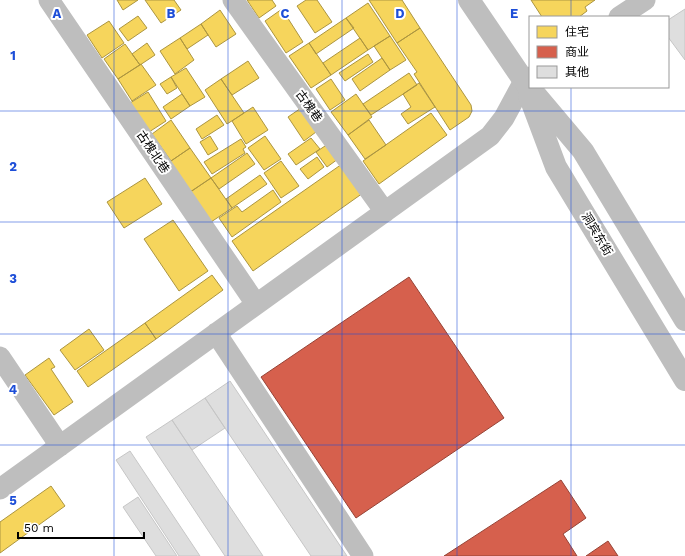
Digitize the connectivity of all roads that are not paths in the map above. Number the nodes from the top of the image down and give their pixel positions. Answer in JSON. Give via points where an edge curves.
{"nodes":[{"id":1,"x":49,"y":0,"type":"edge"},
{"id":2,"x":233,"y":0,"type":"edge"},
{"id":3,"x":469,"y":0,"type":"edge"},
{"id":4,"x":645,"y":0,"type":"edge"},
{"id":5,"x":621,"y":16,"type":"edge"},
{"id":6,"x":527,"y":79,"type":"edge"},
{"id":7,"x":530,"y":88,"type":"edge"},
{"id":8,"x":534,"y":88,"type":"edge"},
{"id":9,"x":385,"y":212,"type":"junction"},
{"id":10,"x":256,"y":304,"type":"junction"},
{"id":11,"x":685,"y":320,"type":"edge"},
{"id":12,"x":216,"y":333,"type":"junction"},
{"id":13,"x":0,"y":357,"type":"edge"},
{"id":14,"x":685,"y":380,"type":"edge"},
{"id":15,"x":60,"y":446,"type":"junction"},
{"id":16,"x":0,"y":489,"type":"edge"},
{"id":17,"x":363,"y":556,"type":"edge"}],
"edges":[{"from":1,"to":10,"type":"street","name":"古槐北巷"},
{"from":2,"to":9,"type":"street","name":"古槐巷"},
{"from":3,"to":6,"type":"main road","name":"洞宾东街"},
{"from":4,"to":5,"type":"street"},
{"from":6,"to":9,"type":"street","via":[[490,136]]},
{"from":7,"to":14,"type":"main road","name":"洞宾东街","via":[[556,167]]},
{"from":8,"to":11,"type":"main road","name":"洞宾东街","via":[[583,151]]},
{"from":9,"to":10,"type":"street"},
{"from":10,"to":12,"type":"street"},
{"from":12,"to":15,"type":"street"},
{"from":12,"to":17,"type":"street"},
{"from":13,"to":15,"type":"street"},
{"from":15,"to":16,"type":"street"}]}
